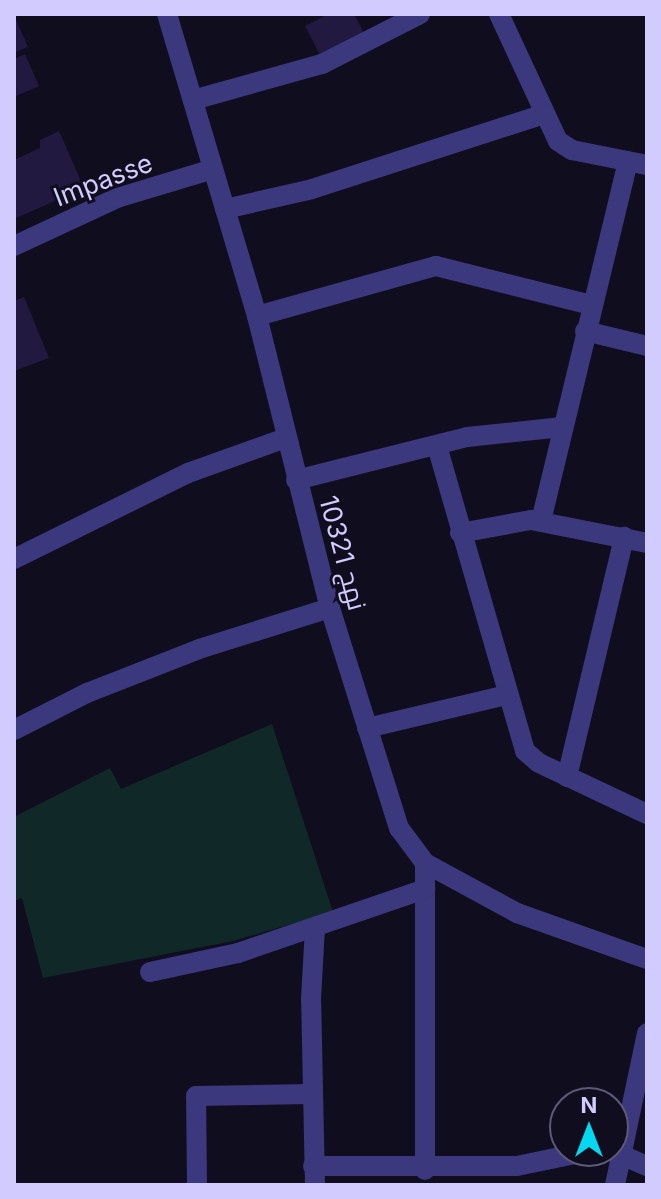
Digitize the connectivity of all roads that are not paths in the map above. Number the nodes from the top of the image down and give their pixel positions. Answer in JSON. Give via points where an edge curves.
{"nodes":[{"id":1,"x":167,"y":14,"type":"edge"},
{"id":2,"x":420,"y":14,"type":"edge"},
{"id":3,"x":499,"y":14,"type":"edge"},
{"id":4,"x":193,"y":100,"type":"junction"},
{"id":5,"x":544,"y":114,"type":"junction"},
{"id":6,"x":638,"y":163,"type":"edge"},
{"id":7,"x":213,"y":169,"type":"junction"},
{"id":8,"x":225,"y":209,"type":"junction"},
{"id":9,"x":14,"y":246,"type":"edge"},
{"id":10,"x":591,"y":305,"type":"junction"},
{"id":11,"x":257,"y":316,"type":"junction"},
{"id":12,"x":585,"y":331,"type":"junction"},
{"id":13,"x":647,"y":346,"type":"edge"},
{"id":14,"x":562,"y":427,"type":"junction"},
{"id":15,"x":286,"y":438,"type":"junction"},
{"id":16,"x":437,"y":446,"type":"junction"},
{"id":17,"x":296,"y":480,"type":"junction"},
{"id":18,"x":541,"y":521,"type":"junction"},
{"id":19,"x":460,"y":533,"type":"junction"},
{"id":20,"x":624,"y":537,"type":"junction"},
{"id":21,"x":647,"y":543,"type":"edge"},
{"id":22,"x":14,"y":559,"type":"edge"},
{"id":23,"x":330,"y":608,"type":"junction"},
{"id":24,"x":507,"y":695,"type":"junction"},
{"id":25,"x":367,"y":728,"type":"junction"},
{"id":26,"x":14,"y":730,"type":"edge"},
{"id":27,"x":567,"y":777,"type":"junction"},
{"id":28,"x":647,"y":814,"type":"edge"},
{"id":29,"x":425,"y":863,"type":"junction"},
{"id":30,"x":425,"y":889,"type":"junction"},
{"id":31,"x":315,"y":927,"type":"junction"},
{"id":32,"x":647,"y":959,"type":"edge"},
{"id":33,"x":150,"y":972,"type":"dead end"},
{"id":34,"x":647,"y":1033,"type":"edge"},
{"id":35,"x":312,"y":1094,"type":"junction"},
{"id":36,"x":629,"y":1104,"type":"edge"},
{"id":37,"x":629,"y":1157,"type":"edge"},
{"id":38,"x":549,"y":1161,"type":"edge"},
{"id":39,"x":647,"y":1166,"type":"edge"},
{"id":40,"x":425,"y":1170,"type":"junction"},
{"id":41,"x":314,"y":1176,"type":"edge"},
{"id":42,"x":197,"y":1185,"type":"edge"}],
"edges":[{"from":1,"to":4,"type":"street","name":"نهج 10321"},
{"from":2,"to":4,"type":"street","via":[[322,64]]},
{"from":3,"to":5,"type":"street"},
{"from":4,"to":7,"type":"street","name":"نهج 10321"},
{"from":5,"to":6,"type":"street","via":[[564,145]]},
{"from":5,"to":8,"type":"street","via":[[312,189]]},
{"from":6,"to":10,"type":"street"},
{"from":7,"to":8,"type":"street","name":"نهج 10321"},
{"from":7,"to":9,"type":"street","name":"Impasse","via":[[117,198]]},
{"from":8,"to":11,"type":"street","name":"نهج 10321"},
{"from":10,"to":11,"type":"street","via":[[436,266]]},
{"from":10,"to":12,"type":"street"},
{"from":11,"to":15,"type":"street","name":"نهج 10321"},
{"from":12,"to":13,"type":"street"},
{"from":12,"to":14,"type":"street"},
{"from":14,"to":16,"type":"street","via":[[467,437]]},
{"from":14,"to":18,"type":"street"},
{"from":15,"to":17,"type":"street","name":"نهج 10321"},
{"from":15,"to":22,"type":"street","via":[[188,473]]},
{"from":16,"to":17,"type":"street"},
{"from":16,"to":19,"type":"street"},
{"from":17,"to":23,"type":"street","name":"نهج 10321"},
{"from":18,"to":19,"type":"street","via":[[520,520]]},
{"from":18,"to":20,"type":"street"},
{"from":19,"to":24,"type":"street"},
{"from":20,"to":21,"type":"street"},
{"from":20,"to":27,"type":"street"},
{"from":23,"to":25,"type":"street","name":"نهج 10321"},
{"from":23,"to":26,"type":"street","via":[[199,649],[87,693]]},
{"from":24,"to":25,"type":"street"},
{"from":24,"to":27,"type":"street","via":[[529,756]]},
{"from":25,"to":29,"type":"street","name":"نهج 10321","via":[[399,828]]},
{"from":27,"to":28,"type":"street"},
{"from":29,"to":30,"type":"street"},
{"from":29,"to":32,"type":"street","name":"نهج 10321","via":[[517,913]]},
{"from":30,"to":31,"type":"street"},
{"from":30,"to":40,"type":"street"},
{"from":31,"to":33,"type":"street","via":[[238,953]]},
{"from":31,"to":35,"type":"street"},
{"from":34,"to":36,"type":"street"},
{"from":35,"to":41,"type":"street"},
{"from":35,"to":42,"type":"street","via":[[196,1096]]},
{"from":37,"to":39,"type":"street"},
{"from":38,"to":40,"type":"street"},
{"from":40,"to":41,"type":"street"}]}
